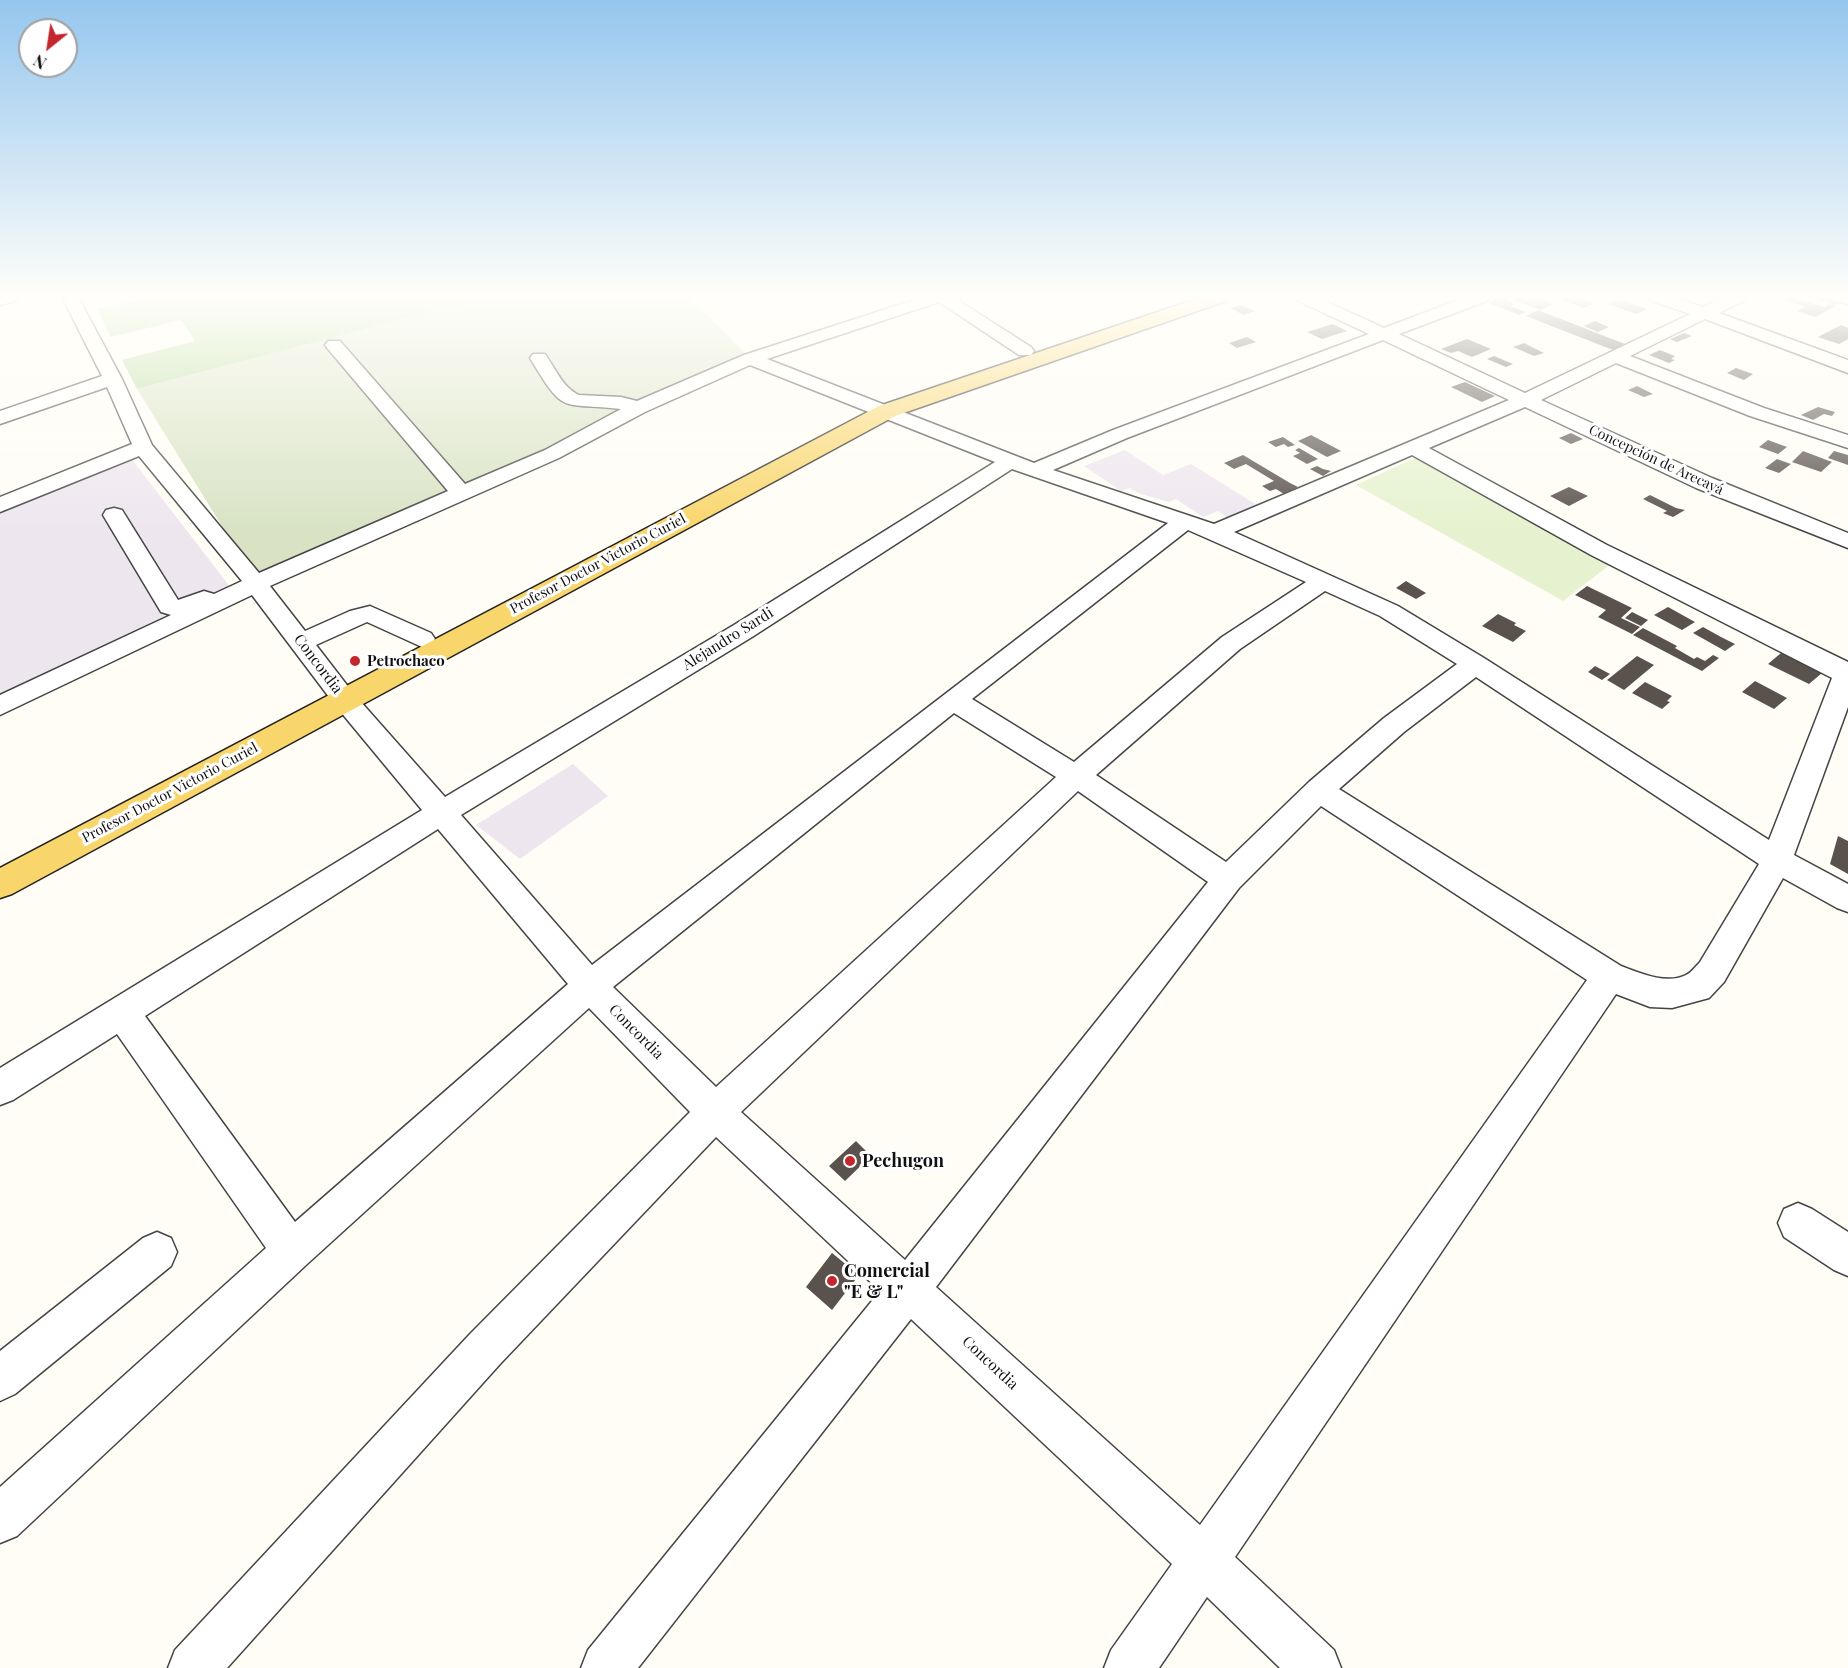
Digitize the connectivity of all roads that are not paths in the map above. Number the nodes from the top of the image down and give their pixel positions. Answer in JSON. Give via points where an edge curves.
{"nodes":[{"id":1,"x":111,"y":375,"type":"edge"},
{"id":2,"x":360,"y":375,"type":"edge"},
{"id":3,"x":550,"y":375,"type":"edge"},
{"id":4,"x":714,"y":375,"type":"edge"},
{"id":5,"x":792,"y":375,"type":"edge"},
{"id":6,"x":962,"y":375,"type":"edge"},
{"id":7,"x":978,"y":375,"type":"edge"},
{"id":8,"x":1277,"y":375,"type":"edge"},
{"id":9,"x":1471,"y":375,"type":"edge"},
{"id":10,"x":1575,"y":375,"type":"edge"},
{"id":11,"x":1662,"y":375,"type":"edge"},
{"id":12,"x":113,"y":379,"type":"junction"},
{"id":13,"x":1525,"y":399,"type":"junction"},
{"id":14,"x":878,"y":407,"type":"junction"},
{"id":15,"x":638,"y":408,"type":"junction"},
{"id":16,"x":0,"y":418,"type":"edge"},
{"id":17,"x":1848,"y":442,"type":"edge"},
{"id":18,"x":143,"y":447,"type":"junction"},
{"id":19,"x":1414,"y":448,"type":"junction"},
{"id":20,"x":1010,"y":461,"type":"junction"},
{"id":21,"x":1034,"y":470,"type":"junction"},
{"id":22,"x":462,"y":494,"type":"junction"},
{"id":23,"x":0,"y":505,"type":"edge"},
{"id":24,"x":114,"y":515,"type":"dead end"},
{"id":25,"x":1184,"y":522,"type":"junction"},
{"id":26,"x":1215,"y":532,"type":"junction"},
{"id":27,"x":1848,"y":541,"type":"edge"},
{"id":28,"x":253,"y":580,"type":"junction"},
{"id":29,"x":1324,"y":581,"type":"junction"},
{"id":30,"x":422,"y":639,"type":"junction"},
{"id":31,"x":301,"y":642,"type":"junction"},
{"id":32,"x":1475,"y":664,"type":"junction"},
{"id":33,"x":1848,"y":673,"type":"edge"},
{"id":34,"x":339,"y":691,"type":"junction"},
{"id":35,"x":953,"y":700,"type":"junction"},
{"id":36,"x":0,"y":706,"type":"edge"},
{"id":37,"x":1076,"y":776,"type":"junction"},
{"id":38,"x":1319,"y":790,"type":"junction"},
{"id":39,"x":443,"y":812,"type":"junction"},
{"id":40,"x":0,"y":858,"type":"edge"},
{"id":41,"x":1777,"y":860,"type":"junction"},
{"id":42,"x":1228,"y":879,"type":"junction"},
{"id":43,"x":0,"y":884,"type":"edge"},
{"id":44,"x":1848,"y":899,"type":"edge"},
{"id":45,"x":1609,"y":976,"type":"junction"},
{"id":46,"x":590,"y":986,"type":"junction"},
{"id":47,"x":121,"y":1011,"type":"junction"},
{"id":48,"x":0,"y":1088,"type":"edge"},
{"id":49,"x":715,"y":1112,"type":"junction"},
{"id":50,"x":1798,"y":1223,"type":"dead end"},
{"id":51,"x":292,"y":1251,"type":"junction"},
{"id":52,"x":157,"y":1252,"type":"dead end"},
{"id":53,"x":1848,"y":1256,"type":"edge"},
{"id":54,"x":909,"y":1288,"type":"junction"},
{"id":55,"x":0,"y":1379,"type":"edge"},
{"id":56,"x":0,"y":1520,"type":"edge"},
{"id":57,"x":1203,"y":1560,"type":"junction"},
{"id":58,"x":193,"y":1668,"type":"edge"},
{"id":59,"x":606,"y":1668,"type":"edge"},
{"id":60,"x":1129,"y":1668,"type":"edge"},
{"id":61,"x":1316,"y":1668,"type":"edge"}],
"edges":[{"from":1,"to":12,"type":"street","name":"Concordia"},
{"from":2,"to":22,"type":"street"},
{"from":3,"to":15,"type":"street","via":[[559,390],[576,401],[621,403]]},
{"from":4,"to":15,"type":"street"},
{"from":5,"to":14,"type":"street"},
{"from":6,"to":14,"type":"main road","name":"Profesor Doctor Victorio Curiel"},
{"from":7,"to":14,"type":"main road","name":"Profesor Doctor Victorio Curiel"},
{"from":8,"to":21,"type":"street"},
{"from":9,"to":13,"type":"street","name":"Concepción de Arecayá"},
{"from":10,"to":13,"type":"street"},
{"from":11,"to":17,"type":"street"},
{"from":12,"to":16,"type":"street"},
{"from":12,"to":18,"type":"street","name":"Concordia"},
{"from":13,"to":19,"type":"street"},
{"from":13,"to":27,"type":"street","name":"Concepción de Arecayá","via":[[1743,500]]},
{"from":14,"to":20,"type":"street"},
{"from":14,"to":30,"type":"main road","name":"Profesor Doctor Victorio Curiel","via":[[774,451]]},
{"from":14,"to":34,"type":"main road","name":"Profesor Doctor Victorio Curiel"},
{"from":15,"to":22,"type":"street","via":[[566,447]]},
{"from":18,"to":23,"type":"street"},
{"from":18,"to":28,"type":"street","name":"Concordia"},
{"from":19,"to":26,"type":"street"},
{"from":19,"to":33,"type":"street","via":[[1599,550]]},
{"from":20,"to":21,"type":"street"},
{"from":20,"to":39,"type":"street","name":"Alejandro Sardi","via":[[743,631]]},
{"from":21,"to":25,"type":"street"},
{"from":22,"to":28,"type":"street"},
{"from":24,"to":28,"type":"street","via":[[170,607],[189,606]]},
{"from":25,"to":26,"type":"street"},
{"from":25,"to":35,"type":"street"},
{"from":26,"to":29,"type":"street"},
{"from":28,"to":31,"type":"street","name":"Concordia"},
{"from":28,"to":36,"type":"street"},
{"from":29,"to":32,"type":"street","via":[[1389,610]]},
{"from":29,"to":37,"type":"street","via":[[1231,643]]},
{"from":30,"to":31,"type":"street","via":[[370,614]]},
{"from":30,"to":34,"type":"main road","name":"Profesor Doctor Victorio Curiel"},
{"from":31,"to":34,"type":"street","name":"Concordia"},
{"from":32,"to":38,"type":"street","via":[[1394,725]]},
{"from":32,"to":41,"type":"street"},
{"from":33,"to":41,"type":"street"},
{"from":34,"to":39,"type":"street","name":"Concordia"},
{"from":34,"to":40,"type":"main road","name":"Profesor Doctor Victorio Curiel"},
{"from":34,"to":43,"type":"main road","name":"Profesor Doctor Victorio Curiel"},
{"from":35,"to":37,"type":"street"},
{"from":35,"to":46,"type":"street"},
{"from":37,"to":42,"type":"street"},
{"from":37,"to":49,"type":"street"},
{"from":38,"to":42,"type":"street"},
{"from":38,"to":45,"type":"street"},
{"from":39,"to":46,"type":"street","name":"Concordia"},
{"from":39,"to":47,"type":"street","name":"Alejandro Sardi"},
{"from":41,"to":44,"type":"street"},
{"from":41,"to":45,"type":"street","via":[[1712,972],[1697,988],[1650,992]]},
{"from":42,"to":54,"type":"street"},
{"from":45,"to":57,"type":"street"},
{"from":46,"to":49,"type":"street","name":"Concordia"},
{"from":46,"to":51,"type":"street"},
{"from":47,"to":48,"type":"street","name":"Alejandro Sardi"},
{"from":47,"to":51,"type":"street"},
{"from":49,"to":54,"type":"street","name":"Concordia"},
{"from":49,"to":58,"type":"street","via":[[484,1349]]},
{"from":50,"to":53,"type":"street"},
{"from":51,"to":56,"type":"street"},
{"from":52,"to":55,"type":"street"},
{"from":54,"to":57,"type":"street","name":"Concordia"},
{"from":54,"to":59,"type":"street"},
{"from":57,"to":60,"type":"street"},
{"from":57,"to":61,"type":"street","name":"Concordia"}]}
